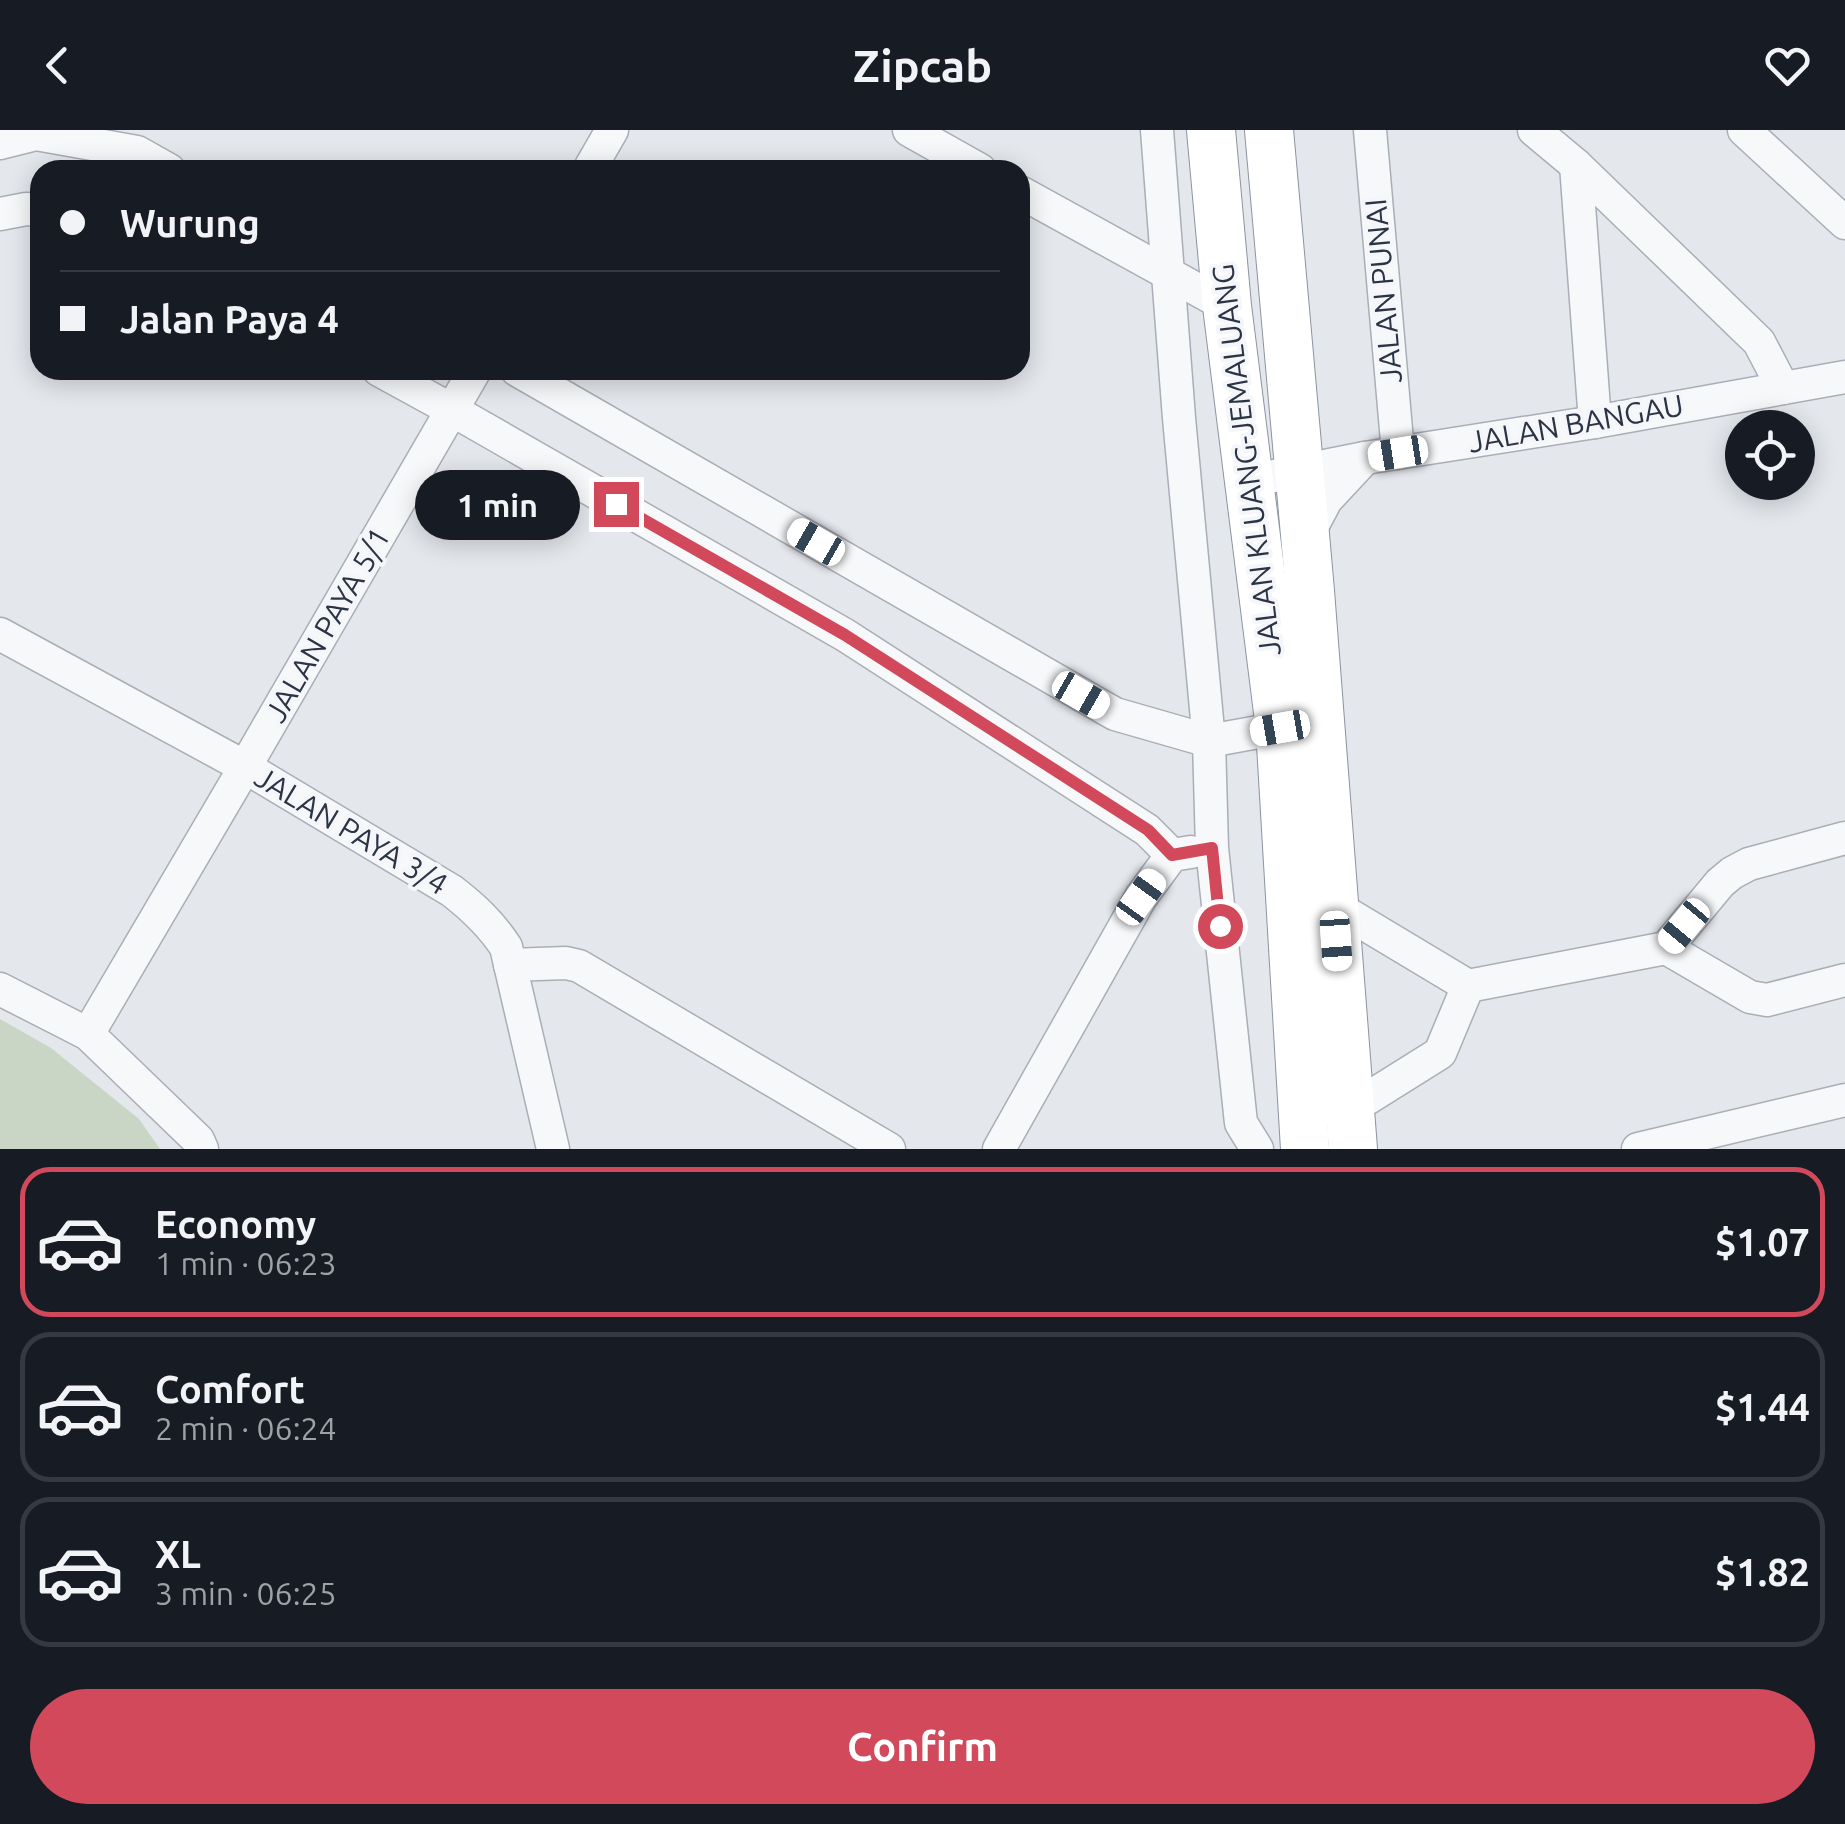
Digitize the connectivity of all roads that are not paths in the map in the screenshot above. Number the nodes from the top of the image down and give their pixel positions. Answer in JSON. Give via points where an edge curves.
{"nodes":[{"id":1,"x":612,"y":130,"type":"edge"},
{"id":2,"x":909,"y":130,"type":"edge"},
{"id":3,"x":1157,"y":130,"type":"edge"},
{"id":4,"x":1211,"y":130,"type":"edge"},
{"id":5,"x":1270,"y":130,"type":"edge"},
{"id":6,"x":1370,"y":130,"type":"edge"},
{"id":7,"x":1534,"y":130,"type":"edge"},
{"id":8,"x":1744,"y":130,"type":"edge"},
{"id":9,"x":0,"y":142,"type":"edge"},
{"id":10,"x":151,"y":160,"type":"edge"},
{"id":11,"x":595,"y":160,"type":"edge"},
{"id":12,"x":962,"y":160,"type":"edge"},
{"id":13,"x":1576,"y":165,"type":"junction"},
{"id":14,"x":1030,"y":198,"type":"edge"},
{"id":15,"x":30,"y":209,"type":"edge"},
{"id":16,"x":0,"y":214,"type":"edge"},
{"id":17,"x":1845,"y":222,"type":"edge"},
{"id":18,"x":1169,"y":276,"type":"junction"},
{"id":19,"x":1227,"y":306,"type":"junction"},
{"id":20,"x":1845,"y":377,"type":"edge"},
{"id":21,"x":397,"y":380,"type":"edge"},
{"id":22,"x":469,"y":380,"type":"edge"},
{"id":23,"x":534,"y":380,"type":"edge"},
{"id":24,"x":1783,"y":388,"type":"junction"},
{"id":25,"x":452,"y":410,"type":"junction"},
{"id":26,"x":1595,"y":422,"type":"junction"},
{"id":27,"x":1398,"y":453,"type":"junction"},
{"id":28,"x":1364,"y":458,"type":"junction"},
{"id":29,"x":1298,"y":472,"type":"junction"},
{"id":30,"x":1248,"y":482,"type":"junction"},
{"id":31,"x":1305,"y":542,"type":"junction"},
{"id":32,"x":0,"y":634,"type":"edge"},
{"id":33,"x":1280,"y":728,"type":"junction"},
{"id":34,"x":1209,"y":741,"type":"junction"},
{"id":35,"x":246,"y":767,"type":"junction"},
{"id":36,"x":1845,"y":838,"type":"edge"},
{"id":37,"x":1212,"y":848,"type":"junction"},
{"id":38,"x":1172,"y":855,"type":"junction"},
{"id":39,"x":1333,"y":905,"type":"junction"},
{"id":40,"x":1666,"y":948,"type":"junction"},
{"id":41,"x":510,"y":965,"type":"junction"},
{"id":42,"x":1845,"y":980,"type":"edge"},
{"id":43,"x":1468,"y":986,"type":"junction"},
{"id":44,"x":0,"y":989,"type":"edge"},
{"id":45,"x":88,"y":1034,"type":"junction"},
{"id":46,"x":1845,"y":1100,"type":"edge"},
{"id":47,"x":1351,"y":1130,"type":"edge"},
{"id":48,"x":202,"y":1149,"type":"edge"},
{"id":49,"x":553,"y":1149,"type":"edge"},
{"id":50,"x":889,"y":1149,"type":"edge"},
{"id":51,"x":999,"y":1149,"type":"edge"},
{"id":52,"x":1257,"y":1149,"type":"edge"},
{"id":53,"x":1305,"y":1149,"type":"edge"},
{"id":54,"x":1638,"y":1149,"type":"edge"}],
"edges":[{"from":1,"to":11,"type":"street"},
{"from":2,"to":12,"type":"street"},
{"from":3,"to":18,"type":"street"},
{"from":4,"to":19,"type":"highway","name":"JALAN KLUANG-JEMALUANG"},
{"from":5,"to":29,"type":"highway","name":"JALAN KLUANG-JEMALUANG"},
{"from":6,"to":27,"type":"street","name":"JALAN PUNAI"},
{"from":7,"to":13,"type":"street"},
{"from":8,"to":17,"type":"street"},
{"from":9,"to":10,"type":"street","via":[[36,134]]},
{"from":13,"to":24,"type":"street","via":[[1759,342]]},
{"from":13,"to":26,"type":"street"},
{"from":14,"to":18,"type":"street"},
{"from":15,"to":16,"type":"street"},
{"from":18,"to":19,"type":"street"},
{"from":18,"to":34,"type":"street"},
{"from":19,"to":30,"type":"highway","name":"JALAN KLUANG-JEMALUANG"},
{"from":20,"to":24,"type":"street","name":"JALAN BANGAU"},
{"from":21,"to":25,"type":"street"},
{"from":22,"to":25,"type":"street","name":"JALAN PAYA 5/1"},
{"from":23,"to":34,"type":"street","via":[[1114,714]]},
{"from":24,"to":26,"type":"street","name":"JALAN BANGAU"},
{"from":25,"to":35,"type":"street","name":"JALAN PAYA 5/1"},
{"from":25,"to":38,"type":"street","via":[[845,635],[1148,830]]},
{"from":26,"to":27,"type":"street","name":"JALAN BANGAU"},
{"from":27,"to":28,"type":"street","name":"JALAN BANGAU"},
{"from":28,"to":29,"type":"street","name":"JALAN BANGAU"},
{"from":28,"to":31,"type":"street","via":[[1326,500]]},
{"from":29,"to":30,"type":"street","name":"JALAN BANGAU"},
{"from":29,"to":31,"type":"highway","name":"JALAN KLUANG-JEMALUANG"},
{"from":30,"to":33,"type":"highway","name":"JALAN KLUANG-JEMALUANG"},
{"from":31,"to":39,"type":"highway","name":"JALAN KLUANG-JEMALUANG"},
{"from":32,"to":35,"type":"street","name":"JALAN PAYA 3/4"},
{"from":33,"to":34,"type":"street"},
{"from":33,"to":53,"type":"highway","name":"JALAN KLUANG-JEMALUANG"},
{"from":34,"to":37,"type":"street"},
{"from":35,"to":41,"type":"street","name":"JALAN PAYA 3/4","via":[[474,907],[494,927]]},
{"from":35,"to":45,"type":"street","name":"JALAN PAYA 5/1"},
{"from":36,"to":40,"type":"street","via":[[1732,873]]},
{"from":37,"to":38,"type":"street"},
{"from":37,"to":52,"type":"street","via":[[1240,1122]]},
{"from":38,"to":51,"type":"street","via":[[1141,897]]},
{"from":39,"to":43,"type":"street"},
{"from":39,"to":47,"type":"highway","name":"JALAN KLUANG-JEMALUANG"},
{"from":40,"to":42,"type":"street","via":[[1750,997],[1767,1000]]},
{"from":40,"to":43,"type":"street"},
{"from":41,"to":49,"type":"street","name":"JALAN PAYA 3/4"},
{"from":41,"to":50,"type":"street","via":[[579,966]]},
{"from":43,"to":47,"type":"street","via":[[1440,1053]]},
{"from":44,"to":45,"type":"street"},
{"from":45,"to":48,"type":"street"},
{"from":46,"to":54,"type":"street"}]}
